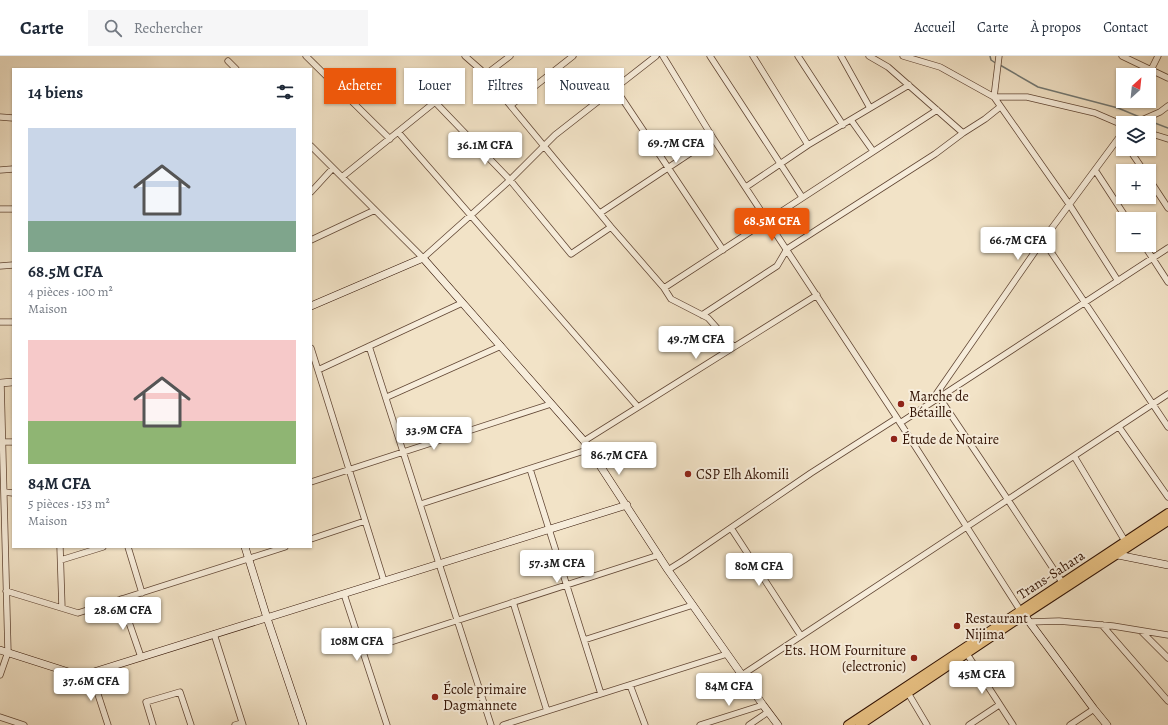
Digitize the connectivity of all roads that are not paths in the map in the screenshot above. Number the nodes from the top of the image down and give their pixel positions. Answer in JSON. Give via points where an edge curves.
{"nodes":[{"id":1,"x":306,"y":56,"type":"edge"},
{"id":2,"x":465,"y":56,"type":"edge"},
{"id":3,"x":510,"y":56,"type":"edge"},
{"id":4,"x":573,"y":56,"type":"edge"},
{"id":5,"x":656,"y":56,"type":"edge"},
{"id":6,"x":663,"y":56,"type":"edge"},
{"id":7,"x":710,"y":56,"type":"edge"},
{"id":8,"x":753,"y":56,"type":"edge"},
{"id":9,"x":798,"y":56,"type":"edge"},
{"id":10,"x":841,"y":56,"type":"edge"},
{"id":11,"x":879,"y":56,"type":"edge"},
{"id":12,"x":903,"y":56,"type":"edge"},
{"id":13,"x":999,"y":56,"type":"edge"},
{"id":14,"x":1122,"y":56,"type":"edge"},
{"id":15,"x":1158,"y":56,"type":"edge"},
{"id":16,"x":871,"y":57,"type":"edge"},
{"id":17,"x":228,"y":61,"type":"dead end"},
{"id":18,"x":235,"y":68,"type":"edge"},
{"id":19,"x":478,"y":68,"type":"edge"},
{"id":20,"x":494,"y":68,"type":"edge"},
{"id":21,"x":1147,"y":68,"type":"edge"},
{"id":22,"x":1152,"y":68,"type":"edge"},
{"id":23,"x":1156,"y":72,"type":"edge"},
{"id":24,"x":1168,"y":78,"type":"edge"},
{"id":25,"x":624,"y":81,"type":"edge"},
{"id":26,"x":909,"y":85,"type":"junction"},
{"id":27,"x":994,"y":97,"type":"junction"},
{"id":28,"x":624,"y":102,"type":"edge"},
{"id":29,"x":595,"y":104,"type":"edge"},
{"id":30,"x":511,"y":105,"type":"joint"},
{"id":31,"x":1168,"y":106,"type":"edge"},
{"id":32,"x":1000,"y":107,"type":"junction"},
{"id":33,"x":870,"y":108,"type":"junction"},
{"id":34,"x":937,"y":110,"type":"junction"},
{"id":35,"x":1151,"y":116,"type":"edge"},
{"id":36,"x":0,"y":117,"type":"edge"},
{"id":37,"x":12,"y":118,"type":"edge"},
{"id":38,"x":851,"y":120,"type":"junction"},
{"id":39,"x":1116,"y":122,"type":"edge"},
{"id":40,"x":843,"y":124,"type":"junction"},
{"id":41,"x":398,"y":132,"type":"junction"},
{"id":42,"x":963,"y":133,"type":"junction"},
{"id":43,"x":1156,"y":135,"type":"edge"},
{"id":44,"x":713,"y":138,"type":"junction"},
{"id":45,"x":390,"y":139,"type":"junction"},
{"id":46,"x":1168,"y":139,"type":"edge"},
{"id":47,"x":1116,"y":143,"type":"edge"},
{"id":48,"x":808,"y":145,"type":"junction"},
{"id":49,"x":544,"y":146,"type":"junction"},
{"id":50,"x":312,"y":147,"type":"edge"},
{"id":51,"x":873,"y":151,"type":"junction"},
{"id":52,"x":781,"y":163,"type":"junction"},
{"id":53,"x":333,"y":168,"type":"junction"},
{"id":54,"x":668,"y":168,"type":"junction"},
{"id":55,"x":12,"y":169,"type":"edge"},
{"id":56,"x":0,"y":170,"type":"edge"},
{"id":57,"x":1095,"y":170,"type":"junction"},
{"id":58,"x":342,"y":177,"type":"junction"},
{"id":59,"x":510,"y":180,"type":"junction"},
{"id":60,"x":746,"y":187,"type":"junction"},
{"id":61,"x":1156,"y":190,"type":"edge"},
{"id":62,"x":312,"y":191,"type":"edge"},
{"id":63,"x":802,"y":197,"type":"junction"},
{"id":64,"x":1069,"y":204,"type":"junction"},
{"id":65,"x":1168,"y":208,"type":"edge"},
{"id":66,"x":0,"y":209,"type":"edge"},
{"id":67,"x":12,"y":209,"type":"edge"},
{"id":68,"x":375,"y":210,"type":"junction"},
{"id":69,"x":1122,"y":212,"type":"edge"},
{"id":70,"x":600,"y":214,"type":"junction"},
{"id":71,"x":471,"y":215,"type":"junction"},
{"id":72,"x":768,"y":220,"type":"junction"},
{"id":73,"x":611,"y":227,"type":"junction"},
{"id":74,"x":312,"y":240,"type":"edge"},
{"id":75,"x":1043,"y":240,"type":"junction"},
{"id":76,"x":1168,"y":248,"type":"edge"},
{"id":77,"x":722,"y":250,"type":"junction"},
{"id":78,"x":787,"y":250,"type":"junction"},
{"id":79,"x":1148,"y":252,"type":"edge"},
{"id":80,"x":423,"y":258,"type":"junction"},
{"id":81,"x":1152,"y":258,"type":"junction"},
{"id":82,"x":0,"y":266,"type":"edge"},
{"id":83,"x":12,"y":266,"type":"edge"},
{"id":84,"x":1118,"y":280,"type":"junction"},
{"id":85,"x":1168,"y":282,"type":"edge"},
{"id":86,"x":664,"y":288,"type":"junction"},
{"id":87,"x":817,"y":295,"type":"junction"},
{"id":88,"x":1085,"y":302,"type":"junction"},
{"id":89,"x":462,"y":303,"type":"junction"},
{"id":90,"x":312,"y":306,"type":"edge"},
{"id":91,"x":702,"y":315,"type":"junction"},
{"id":92,"x":0,"y":322,"type":"edge"},
{"id":93,"x":12,"y":322,"type":"edge"},
{"id":94,"x":369,"y":346,"type":"junction"},
{"id":95,"x":501,"y":346,"type":"junction"},
{"id":96,"x":734,"y":347,"type":"junction"},
{"id":97,"x":312,"y":351,"type":"edge"},
{"id":98,"x":318,"y":370,"type":"junction"},
{"id":99,"x":12,"y":382,"type":"edge"},
{"id":100,"x":0,"y":383,"type":"edge"},
{"id":101,"x":1168,"y":394,"type":"edge"},
{"id":102,"x":387,"y":397,"type":"junction"},
{"id":103,"x":939,"y":397,"type":"junction"},
{"id":104,"x":930,"y":403,"type":"junction"},
{"id":105,"x":551,"y":404,"type":"junction"},
{"id":106,"x":1153,"y":404,"type":"junction"},
{"id":107,"x":638,"y":407,"type":"junction"},
{"id":108,"x":899,"y":421,"type":"junction"},
{"id":109,"x":1119,"y":427,"type":"junction"},
{"id":110,"x":1168,"y":427,"type":"edge"},
{"id":111,"x":584,"y":441,"type":"junction"},
{"id":112,"x":2,"y":442,"type":"junction"},
{"id":113,"x":12,"y":442,"type":"edge"},
{"id":114,"x":590,"y":449,"type":"junction"},
{"id":115,"x":404,"y":452,"type":"junction"},
{"id":116,"x":1074,"y":456,"type":"junction"},
{"id":117,"x":530,"y":469,"type":"junction"},
{"id":118,"x":349,"y":470,"type":"junction"},
{"id":119,"x":312,"y":482,"type":"edge"},
{"id":120,"x":4,"y":492,"type":"junction"},
{"id":121,"x":12,"y":493,"type":"edge"},
{"id":122,"x":1168,"y":497,"type":"edge"},
{"id":123,"x":1008,"y":500,"type":"junction"},
{"id":124,"x":2,"y":501,"type":"edge"},
{"id":125,"x":421,"y":504,"type":"junction"},
{"id":126,"x":628,"y":506,"type":"junction"},
{"id":127,"x":1168,"y":513,"type":"edge"},
{"id":128,"x":365,"y":521,"type":"junction"},
{"id":129,"x":1168,"y":521,"type":"edge"},
{"id":130,"x":967,"y":527,"type":"junction"},
{"id":131,"x":731,"y":528,"type":"junction"},
{"id":132,"x":549,"y":530,"type":"junction"},
{"id":133,"x":312,"y":539,"type":"edge"},
{"id":134,"x":1125,"y":542,"type":"junction"},
{"id":135,"x":60,"y":548,"type":"edge"},
{"id":136,"x":100,"y":548,"type":"edge"},
{"id":137,"x":128,"y":548,"type":"edge"},
{"id":138,"x":245,"y":548,"type":"edge"},
{"id":139,"x":282,"y":548,"type":"edge"},
{"id":140,"x":1112,"y":554,"type":"junction"},
{"id":141,"x":659,"y":555,"type":"junction"},
{"id":142,"x":248,"y":559,"type":"junction"},
{"id":143,"x":61,"y":560,"type":"junction"},
{"id":144,"x":440,"y":564,"type":"junction"},
{"id":145,"x":1168,"y":565,"type":"edge"},
{"id":146,"x":668,"y":570,"type":"junction"},
{"id":147,"x":384,"y":581,"type":"junction"},
{"id":148,"x":567,"y":585,"type":"junction"},
{"id":149,"x":1064,"y":585,"type":"junction"},
{"id":150,"x":6,"y":591,"type":"junction"},
{"id":151,"x":142,"y":593,"type":"junction"},
{"id":152,"x":344,"y":594,"type":"junction"},
{"id":153,"x":121,"y":599,"type":"junction"},
{"id":154,"x":513,"y":602,"type":"junction"},
{"id":155,"x":693,"y":604,"type":"junction"},
{"id":156,"x":62,"y":608,"type":"junction"},
{"id":157,"x":1025,"y":616,"type":"junction"},
{"id":158,"x":266,"y":618,"type":"junction"},
{"id":159,"x":458,"y":620,"type":"junction"},
{"id":160,"x":1102,"y":625,"type":"junction"},
{"id":161,"x":1142,"y":632,"type":"junction"},
{"id":162,"x":214,"y":634,"type":"junction"},
{"id":163,"x":1168,"y":635,"type":"edge"},
{"id":164,"x":801,"y":636,"type":"junction"},
{"id":165,"x":986,"y":637,"type":"junction"},
{"id":166,"x":584,"y":640,"type":"junction"},
{"id":167,"x":0,"y":650,"type":"edge"},
{"id":168,"x":363,"y":651,"type":"junction"},
{"id":169,"x":8,"y":652,"type":"junction"},
{"id":170,"x":727,"y":654,"type":"junction"},
{"id":171,"x":967,"y":654,"type":"junction"},
{"id":172,"x":141,"y":657,"type":"junction"},
{"id":173,"x":1168,"y":658,"type":"edge"},
{"id":174,"x":91,"y":673,"type":"junction"},
{"id":175,"x":0,"y":675,"type":"edge"},
{"id":176,"x":742,"y":675,"type":"junction"},
{"id":177,"x":630,"y":685,"type":"junction"},
{"id":178,"x":908,"y":693,"type":"junction"},
{"id":179,"x":601,"y":694,"type":"junction"},
{"id":180,"x":1168,"y":701,"type":"edge"},
{"id":181,"x":763,"y":705,"type":"junction"},
{"id":182,"x":999,"y":705,"type":"junction"},
{"id":183,"x":1094,"y":709,"type":"junction"},
{"id":184,"x":547,"y":711,"type":"junction"},
{"id":185,"x":768,"y":712,"type":"junction"},
{"id":186,"x":0,"y":716,"type":"edge"},
{"id":187,"x":243,"y":724,"type":"edge"},
{"id":188,"x":24,"y":725,"type":"edge"},
{"id":189,"x":108,"y":725,"type":"edge"},
{"id":190,"x":153,"y":725,"type":"edge"},
{"id":191,"x":191,"y":725,"type":"edge"},
{"id":192,"x":235,"y":725,"type":"edge"},
{"id":193,"x":303,"y":725,"type":"edge"},
{"id":194,"x":388,"y":725,"type":"edge"},
{"id":195,"x":491,"y":725,"type":"edge"},
{"id":196,"x":503,"y":725,"type":"edge"},
{"id":197,"x":644,"y":725,"type":"edge"},
{"id":198,"x":700,"y":725,"type":"edge"},
{"id":199,"x":748,"y":725,"type":"edge"},
{"id":200,"x":778,"y":725,"type":"edge"},
{"id":201,"x":848,"y":725,"type":"edge"},
{"id":202,"x":860,"y":725,"type":"edge"},
{"id":203,"x":927,"y":725,"type":"edge"},
{"id":204,"x":969,"y":725,"type":"edge"},
{"id":205,"x":1013,"y":725,"type":"edge"},
{"id":206,"x":1070,"y":725,"type":"edge"},
{"id":207,"x":1107,"y":725,"type":"edge"}],
"edges":[{"from":1,"to":45,"type":"street"},
{"from":2,"to":19,"type":"street"},
{"from":3,"to":20,"type":"street"},
{"from":4,"to":30,"type":"street"},
{"from":5,"to":25,"type":"street"},
{"from":6,"to":44,"type":"street"},
{"from":7,"to":52,"type":"street"},
{"from":8,"to":48,"type":"street"},
{"from":9,"to":40,"type":"street"},
{"from":10,"to":33,"type":"street"},
{"from":11,"to":16,"type":"street"},
{"from":12,"to":27,"type":"street","via":[[940,67]]},
{"from":13,"to":27,"type":"street"},
{"from":14,"to":21,"type":"street"},
{"from":15,"to":22,"type":"street"},
{"from":16,"to":26,"type":"street","via":[[888,67]]},
{"from":17,"to":18,"type":"street"},
{"from":23,"to":24,"type":"street"},
{"from":26,"to":33,"type":"street"},
{"from":26,"to":34,"type":"street"},
{"from":27,"to":32,"type":"street"},
{"from":27,"to":39,"type":"street","via":[[1027,97],[1095,112]]},
{"from":28,"to":54,"type":"street"},
{"from":29,"to":49,"type":"street"},
{"from":30,"to":49,"type":"street"},
{"from":31,"to":35,"type":"street"},
{"from":32,"to":42,"type":"street"},
{"from":32,"to":64,"type":"street"},
{"from":33,"to":38,"type":"street"},
{"from":34,"to":42,"type":"street"},
{"from":34,"to":51,"type":"street"},
{"from":36,"to":37,"type":"street"},
{"from":38,"to":40,"type":"street"},
{"from":38,"to":51,"type":"street"},
{"from":40,"to":48,"type":"street"},
{"from":41,"to":45,"type":"street"},
{"from":41,"to":59,"type":"street","via":[[435,102]]},
{"from":41,"to":71,"type":"street"},
{"from":42,"to":78,"type":"street"},
{"from":43,"to":46,"type":"street"},
{"from":44,"to":54,"type":"street"},
{"from":44,"to":60,"type":"street"},
{"from":45,"to":58,"type":"street"},
{"from":47,"to":57,"type":"street"},
{"from":48,"to":52,"type":"street"},
{"from":49,"to":59,"type":"street"},
{"from":49,"to":70,"type":"street"},
{"from":50,"to":53,"type":"street"},
{"from":51,"to":63,"type":"street"},
{"from":52,"to":60,"type":"street"},
{"from":52,"to":63,"type":"street"},
{"from":53,"to":58,"type":"street"},
{"from":53,"to":62,"type":"street"},
{"from":54,"to":70,"type":"street"},
{"from":54,"to":77,"type":"street"},
{"from":55,"to":56,"type":"street"},
{"from":57,"to":64,"type":"street"},
{"from":57,"to":69,"type":"street"},
{"from":58,"to":68,"type":"street"},
{"from":59,"to":71,"type":"street"},
{"from":59,"to":73,"type":"street","via":[[572,254]]},
{"from":60,"to":72,"type":"street"},
{"from":61,"to":65,"type":"street"},
{"from":63,"to":72,"type":"street"},
{"from":64,"to":75,"type":"street"},
{"from":64,"to":84,"type":"street"},
{"from":66,"to":67,"type":"street"},
{"from":68,"to":74,"type":"street"},
{"from":68,"to":80,"type":"street"},
{"from":70,"to":73,"type":"street"},
{"from":71,"to":80,"type":"street"},
{"from":71,"to":107,"type":"street"},
{"from":72,"to":77,"type":"street"},
{"from":72,"to":78,"type":"street"},
{"from":73,"to":86,"type":"street"},
{"from":75,"to":88,"type":"street"},
{"from":75,"to":104,"type":"street"},
{"from":76,"to":81,"type":"street"},
{"from":77,"to":86,"type":"street"},
{"from":78,"to":87,"type":"street"},
{"from":78,"to":91,"type":"street","via":[[778,266]]},
{"from":79,"to":81,"type":"street"},
{"from":80,"to":89,"type":"street"},
{"from":80,"to":90,"type":"street"},
{"from":81,"to":84,"type":"street"},
{"from":81,"to":85,"type":"street"},
{"from":82,"to":83,"type":"street"},
{"from":84,"to":88,"type":"street"},
{"from":86,"to":91,"type":"street","via":[[671,299]]},
{"from":87,"to":96,"type":"street"},
{"from":87,"to":108,"type":"street"},
{"from":88,"to":103,"type":"street"},
{"from":88,"to":106,"type":"street"},
{"from":89,"to":94,"type":"street"},
{"from":89,"to":95,"type":"street"},
{"from":91,"to":96,"type":"street","via":[[708,318]]},
{"from":92,"to":93,"type":"street"},
{"from":94,"to":98,"type":"street"},
{"from":94,"to":102,"type":"street"},
{"from":95,"to":102,"type":"street"},
{"from":95,"to":105,"type":"street"},
{"from":96,"to":107,"type":"street"},
{"from":97,"to":98,"type":"street"},
{"from":98,"to":118,"type":"street"},
{"from":99,"to":100,"type":"street"},
{"from":100,"to":112,"type":"street"},
{"from":101,"to":106,"type":"street"},
{"from":102,"to":115,"type":"street"},
{"from":103,"to":104,"type":"street"},
{"from":103,"to":123,"type":"street"},
{"from":104,"to":108,"type":"street"},
{"from":105,"to":111,"type":"street"},
{"from":105,"to":115,"type":"street"},
{"from":106,"to":109,"type":"street"},
{"from":106,"to":110,"type":"street"},
{"from":107,"to":111,"type":"street"},
{"from":108,"to":130,"type":"street"},
{"from":108,"to":131,"type":"street","via":[[811,474]]},
{"from":109,"to":116,"type":"street"},
{"from":109,"to":122,"type":"street"},
{"from":111,"to":114,"type":"street"},
{"from":112,"to":113,"type":"street"},
{"from":112,"to":120,"type":"street"},
{"from":114,"to":117,"type":"street"},
{"from":114,"to":126,"type":"street"},
{"from":115,"to":118,"type":"street"},
{"from":115,"to":125,"type":"street"},
{"from":116,"to":123,"type":"street"},
{"from":116,"to":134,"type":"street"},
{"from":117,"to":125,"type":"street"},
{"from":117,"to":132,"type":"street"},
{"from":118,"to":119,"type":"street"},
{"from":118,"to":128,"type":"street"},
{"from":120,"to":121,"type":"street"},
{"from":120,"to":124,"type":"street"},
{"from":123,"to":130,"type":"street"},
{"from":123,"to":149,"type":"street"},
{"from":124,"to":150,"type":"street"},
{"from":125,"to":144,"type":"street"},
{"from":126,"to":132,"type":"street"},
{"from":126,"to":141,"type":"street"},
{"from":127,"to":134,"type":"main road","name":"Trans-Sahara"},
{"from":128,"to":133,"type":"street"},
{"from":128,"to":147,"type":"street"},
{"from":129,"to":140,"type":"main road","name":"Trans-Sahara"},
{"from":130,"to":157,"type":"street"},
{"from":130,"to":164,"type":"street"},
{"from":131,"to":146,"type":"street"},
{"from":131,"to":164,"type":"street"},
{"from":132,"to":144,"type":"street"},
{"from":132,"to":148,"type":"street"},
{"from":134,"to":140,"type":"main road","name":"Trans-Sahara"},
{"from":135,"to":143,"type":"street"},
{"from":136,"to":143,"type":"street"},
{"from":137,"to":151,"type":"street"},
{"from":138,"to":142,"type":"street"},
{"from":139,"to":142,"type":"street"},
{"from":140,"to":145,"type":"street"},
{"from":140,"to":149,"type":"main road","name":"Trans-Sahara"},
{"from":141,"to":146,"type":"street"},
{"from":141,"to":148,"type":"street"},
{"from":142,"to":151,"type":"street"},
{"from":142,"to":158,"type":"street"},
{"from":143,"to":156,"type":"street"},
{"from":144,"to":147,"type":"street"},
{"from":144,"to":159,"type":"street"},
{"from":146,"to":155,"type":"street"},
{"from":147,"to":152,"type":"street"},
{"from":148,"to":154,"type":"street"},
{"from":148,"to":166,"type":"street"},
{"from":149,"to":157,"type":"main road","name":"Trans-Sahara"},
{"from":150,"to":156,"type":"street"},
{"from":150,"to":169,"type":"street"},
{"from":151,"to":153,"type":"street"},
{"from":152,"to":158,"type":"street"},
{"from":152,"to":168,"type":"street"},
{"from":153,"to":156,"type":"street","via":[[78,613]]},
{"from":153,"to":172,"type":"street"},
{"from":154,"to":159,"type":"street"},
{"from":154,"to":184,"type":"street"},
{"from":155,"to":166,"type":"street"},
{"from":155,"to":170,"type":"street"},
{"from":157,"to":160,"type":"street"},
{"from":157,"to":165,"type":"main road","name":"Trans-Sahara"},
{"from":157,"to":183,"type":"street"},
{"from":158,"to":162,"type":"street"},
{"from":158,"to":193,"type":"street"},
{"from":159,"to":168,"type":"street"},
{"from":159,"to":195,"type":"street"},
{"from":160,"to":161,"type":"street"},
{"from":160,"to":180,"type":"street"},
{"from":161,"to":163,"type":"street"},
{"from":161,"to":173,"type":"street"},
{"from":162,"to":172,"type":"street"},
{"from":162,"to":187,"type":"street"},
{"from":164,"to":176,"type":"street"},
{"from":165,"to":171,"type":"main road","name":"Trans-Sahara"},
{"from":165,"to":201,"type":"main road","name":"Trans-Sahara"},
{"from":166,"to":179,"type":"street"},
{"from":167,"to":169,"type":"street"},
{"from":168,"to":194,"type":"street"},
{"from":169,"to":174,"type":"street","via":[[81,676]]},
{"from":169,"to":175,"type":"street"},
{"from":170,"to":176,"type":"street"},
{"from":170,"to":177,"type":"street"},
{"from":171,"to":178,"type":"main road","name":"Trans-Sahara"},
{"from":171,"to":182,"type":"street"},
{"from":172,"to":174,"type":"street"},
{"from":174,"to":189,"type":"street"},
{"from":176,"to":181,"type":"street"},
{"from":177,"to":179,"type":"street"},
{"from":177,"to":197,"type":"street"},
{"from":178,"to":202,"type":"main road","name":"Trans-Sahara"},
{"from":178,"to":203,"type":"street"},
{"from":179,"to":184,"type":"street"},
{"from":181,"to":185,"type":"street"},
{"from":181,"to":198,"type":"street"},
{"from":182,"to":204,"type":"street"},
{"from":182,"to":205,"type":"street"},
{"from":183,"to":206,"type":"street"},
{"from":183,"to":207,"type":"street"},
{"from":184,"to":196,"type":"street"},
{"from":185,"to":199,"type":"street"},
{"from":185,"to":200,"type":"street"},
{"from":186,"to":188,"type":"street"},
{"from":187,"to":192,"type":"street"},
{"from":190,"to":191,"type":"street","via":[[146,702],[180,692]]}]}
